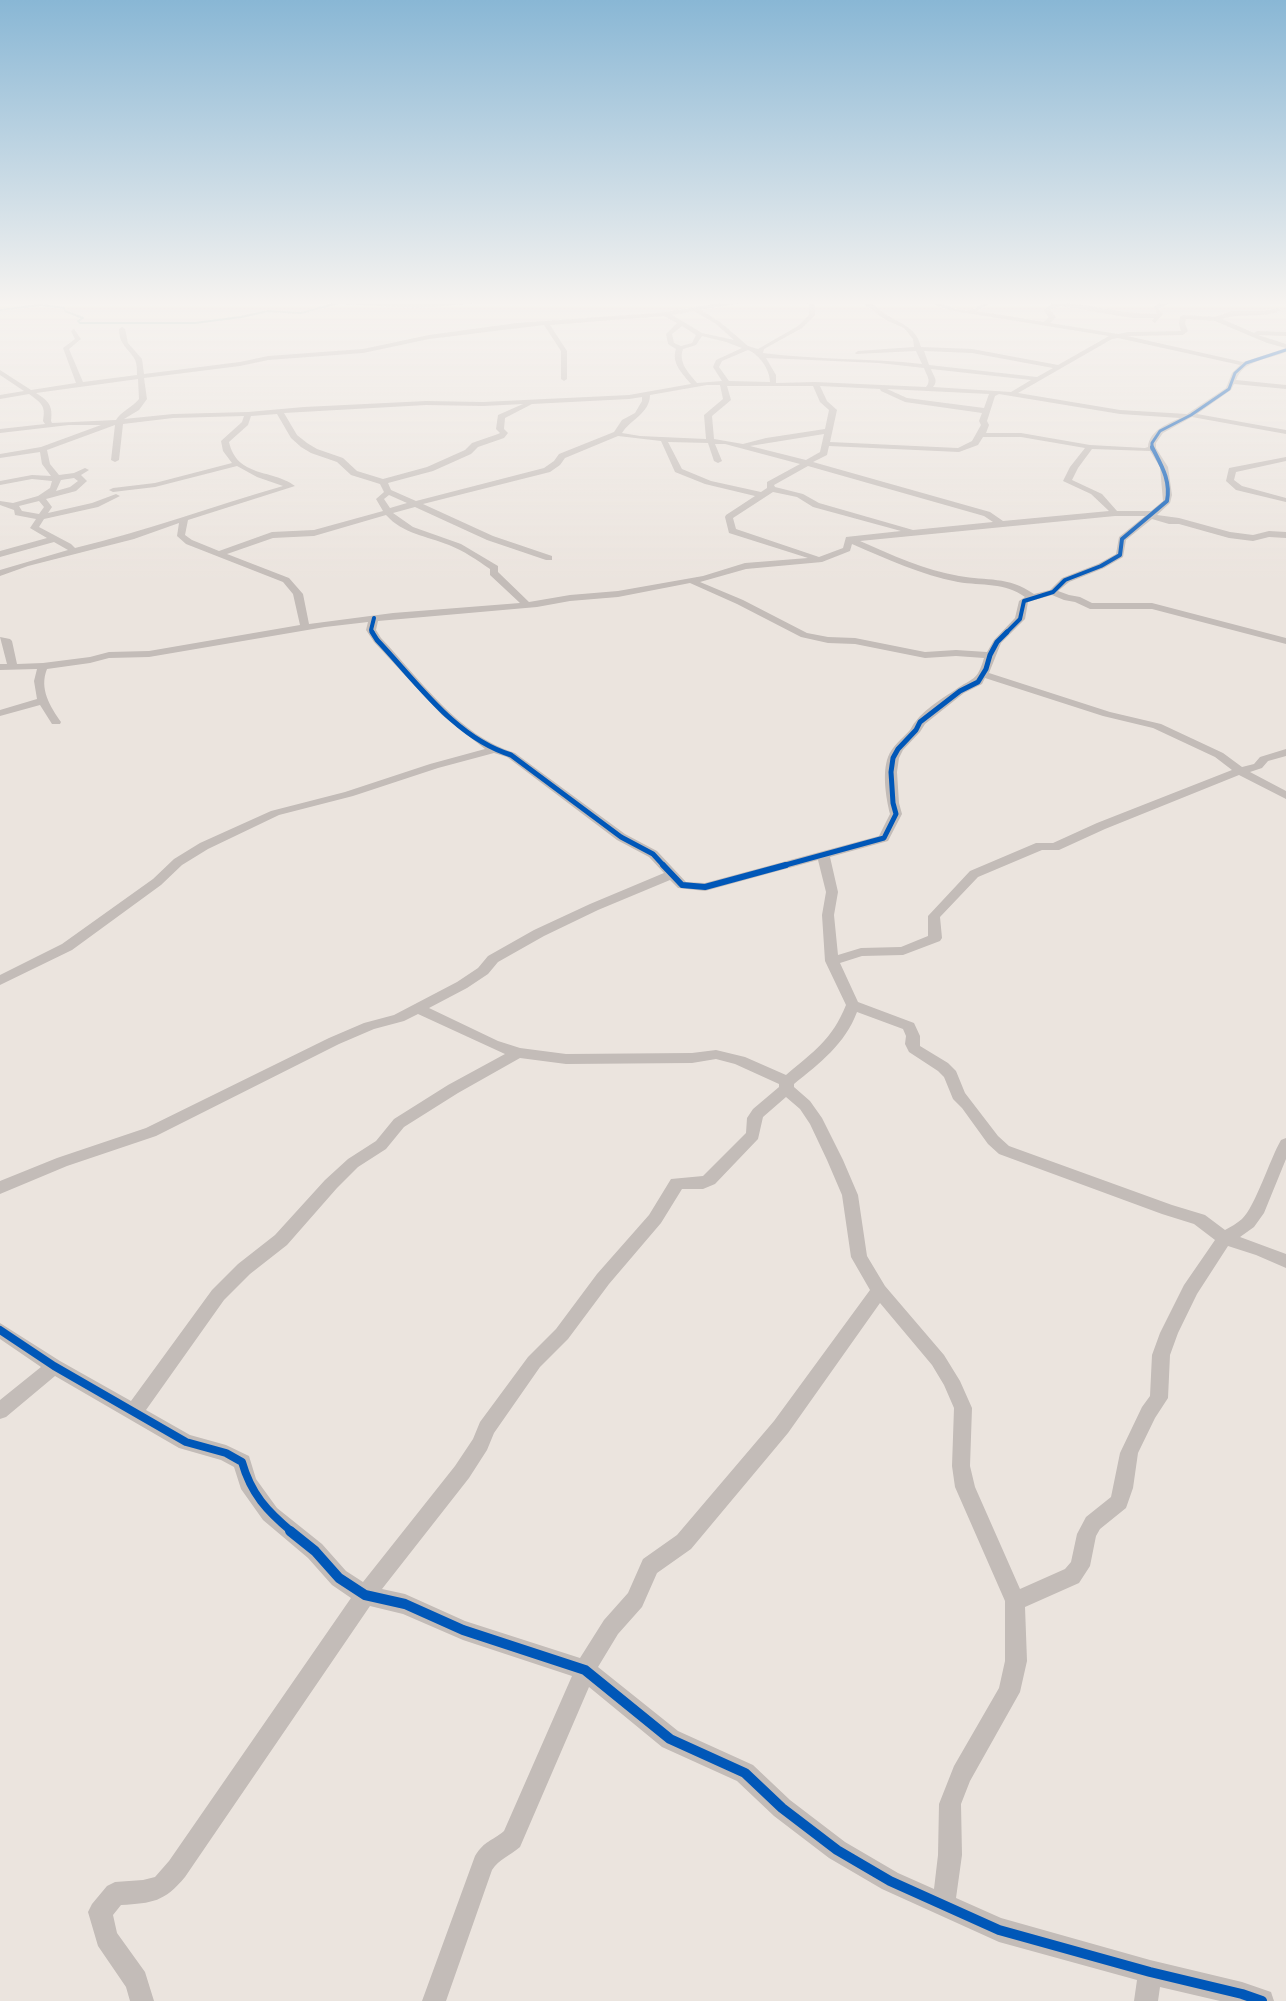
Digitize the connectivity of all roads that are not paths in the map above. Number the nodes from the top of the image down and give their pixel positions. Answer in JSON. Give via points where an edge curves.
{"nodes":[{"id":1,"x":36,"y":395,"type":"edge"},
{"id":2,"x":143,"y":395,"type":"edge"},
{"id":3,"x":638,"y":395,"type":"edge"},
{"id":4,"x":646,"y":395,"type":"edge"},
{"id":5,"x":726,"y":395,"type":"edge"},
{"id":6,"x":821,"y":395,"type":"edge"},
{"id":7,"x":893,"y":395,"type":"edge"},
{"id":8,"x":932,"y":395,"type":"edge"},
{"id":9,"x":992,"y":395,"type":"edge"},
{"id":10,"x":1021,"y":395,"type":"edge"},
{"id":11,"x":1218,"y":395,"type":"edge"},
{"id":12,"x":532,"y":402,"type":"junction"},
{"id":13,"x":926,"y":403,"type":"junction"},
{"id":14,"x":278,"y":411,"type":"junction"},
{"id":15,"x":987,"y":411,"type":"junction"},
{"id":16,"x":248,"y":414,"type":"junction"},
{"id":17,"x":638,"y":414,"type":"junction"},
{"id":18,"x":1143,"y":414,"type":"junction"},
{"id":19,"x":1189,"y":415,"type":"junction"},
{"id":20,"x":115,"y":422,"type":"junction"},
{"id":21,"x":51,"y":426,"type":"junction"},
{"id":22,"x":1164,"y":428,"type":"junction"},
{"id":23,"x":828,"y":431,"type":"junction"},
{"id":24,"x":0,"y":432,"type":"edge"},
{"id":25,"x":1286,"y":432,"type":"edge"},
{"id":26,"x":617,"y":434,"type":"junction"},
{"id":27,"x":981,"y":435,"type":"junction"},
{"id":28,"x":640,"y":438,"type":"junction"},
{"id":29,"x":664,"y":439,"type":"junction"},
{"id":30,"x":710,"y":440,"type":"junction"},
{"id":31,"x":826,"y":444,"type":"junction"},
{"id":32,"x":742,"y":446,"type":"junction"},
{"id":33,"x":1090,"y":447,"type":"junction"},
{"id":34,"x":1152,"y":448,"type":"junction"},
{"id":35,"x":43,"y":449,"type":"junction"},
{"id":36,"x":0,"y":456,"type":"edge"},
{"id":37,"x":1286,"y":459,"type":"edge"},
{"id":38,"x":115,"y":460,"type":"dead end"},
{"id":39,"x":46,"y":464,"type":"junction"},
{"id":40,"x":237,"y":464,"type":"junction"},
{"id":41,"x":807,"y":464,"type":"junction"},
{"id":42,"x":85,"y":470,"type":"dead end"},
{"id":43,"x":76,"y":476,"type":"junction"},
{"id":44,"x":1,"y":478,"type":"edge"},
{"id":45,"x":57,"y":478,"type":"junction"},
{"id":46,"x":12,"y":481,"type":"junction"},
{"id":47,"x":383,"y":482,"type":"junction"},
{"id":48,"x":771,"y":488,"type":"junction"},
{"id":49,"x":0,"y":489,"type":"edge"},
{"id":50,"x":388,"y":492,"type":"junction"},
{"id":51,"x":762,"y":495,"type":"junction"},
{"id":52,"x":41,"y":498,"type":"junction"},
{"id":53,"x":1286,"y":500,"type":"edge"},
{"id":54,"x":0,"y":503,"type":"edge"},
{"id":55,"x":414,"y":505,"type":"junction"},
{"id":56,"x":12,"y":506,"type":"junction"},
{"id":57,"x":0,"y":509,"type":"edge"},
{"id":58,"x":388,"y":513,"type":"junction"},
{"id":59,"x":1115,"y":513,"type":"junction"},
{"id":60,"x":1152,"y":515,"type":"junction"},
{"id":61,"x":41,"y":517,"type":"junction"},
{"id":62,"x":184,"y":519,"type":"junction"},
{"id":63,"x":1003,"y":525,"type":"junction"},
{"id":64,"x":914,"y":532,"type":"junction"},
{"id":65,"x":1286,"y":535,"type":"edge"},
{"id":66,"x":54,"y":539,"type":"junction"},
{"id":67,"x":849,"y":539,"type":"junction"},
{"id":68,"x":74,"y":552,"type":"junction"},
{"id":69,"x":0,"y":554,"type":"edge"},
{"id":70,"x":219,"y":554,"type":"junction"},
{"id":71,"x":549,"y":558,"type":"dead end"},
{"id":72,"x":822,"y":559,"type":"junction"},
{"id":73,"x":0,"y":573,"type":"edge"},
{"id":74,"x":690,"y":580,"type":"junction"},
{"id":75,"x":1053,"y":592,"type":"junction"},
{"id":76,"x":1032,"y":596,"type":"junction"},
{"id":77,"x":524,"y":604,"type":"junction"},
{"id":78,"x":374,"y":618,"type":"junction"},
{"id":79,"x":305,"y":628,"type":"junction"},
{"id":80,"x":0,"y":640,"type":"edge"},
{"id":81,"x":1286,"y":641,"type":"edge"},
{"id":82,"x":990,"y":655,"type":"junction"},
{"id":83,"x":0,"y":666,"type":"edge"},
{"id":84,"x":12,"y":666,"type":"junction"},
{"id":85,"x":43,"y":666,"type":"junction"},
{"id":86,"x":983,"y":674,"type":"junction"},
{"id":87,"x":42,"y":701,"type":"junction"},
{"id":88,"x":0,"y":713,"type":"edge"},
{"id":89,"x":56,"y":722,"type":"dead end"},
{"id":90,"x":494,"y":750,"type":"junction"},
{"id":91,"x":1286,"y":752,"type":"edge"},
{"id":92,"x":1240,"y":771,"type":"junction"},
{"id":93,"x":1286,"y":796,"type":"edge"},
{"id":94,"x":823,"y":854,"type":"junction"},
{"id":95,"x":671,"y":875,"type":"junction"},
{"id":96,"x":832,"y":961,"type":"junction"},
{"id":97,"x":0,"y":980,"type":"edge"},
{"id":98,"x":853,"y":1005,"type":"junction"},
{"id":99,"x":419,"y":1009,"type":"junction"},
{"id":100,"x":518,"y":1053,"type":"junction"},
{"id":101,"x":786,"y":1085,"type":"junction"},
{"id":102,"x":1286,"y":1144,"type":"edge"},
{"id":103,"x":0,"y":1188,"type":"edge"},
{"id":104,"x":1225,"y":1239,"type":"junction"},
{"id":105,"x":1286,"y":1261,"type":"edge"},
{"id":106,"x":879,"y":1291,"type":"junction"},
{"id":107,"x":0,"y":1330,"type":"edge"},
{"id":108,"x":54,"y":1366,"type":"junction"},
{"id":109,"x":0,"y":1411,"type":"edge"},
{"id":110,"x":134,"y":1412,"type":"junction"},
{"id":111,"x":365,"y":1595,"type":"junction"},
{"id":112,"x":1015,"y":1602,"type":"junction"},
{"id":113,"x":585,"y":1670,"type":"junction"},
{"id":114,"x":944,"y":1906,"type":"junction"},
{"id":115,"x":1150,"y":1972,"type":"junction"},
{"id":116,"x":142,"y":2001,"type":"edge"},
{"id":117,"x":434,"y":2001,"type":"edge"},
{"id":118,"x":1146,"y":2001,"type":"edge"},
{"id":119,"x":1262,"y":2001,"type":"edge"}],
"edges":[{"from":1,"to":21,"type":"street","via":[[49,407],[47,421]]},
{"from":2,"to":20,"type":"street","via":[[136,408]]},
{"from":3,"to":12,"type":"street"},
{"from":4,"to":17,"type":"street"},
{"from":5,"to":30,"type":"street","via":[[727,400],[708,415]]},
{"from":6,"to":23,"type":"street","via":[[833,410]]},
{"from":7,"to":13,"type":"street"},
{"from":8,"to":13,"type":"street"},
{"from":9,"to":15,"type":"street"},
{"from":10,"to":18,"type":"street"},
{"from":11,"to":19,"type":"street"},
{"from":12,"to":14,"type":"street","via":[[426,403]]},
{"from":12,"to":47,"type":"street","via":[[502,417],[500,429],[504,433],[501,436],[475,445],[468,452],[430,469]]},
{"from":13,"to":15,"type":"street"},
{"from":14,"to":16,"type":"street"},
{"from":14,"to":47,"type":"street","via":[[304,445],[340,460],[354,473]]},
{"from":15,"to":27,"type":"street"},
{"from":16,"to":20,"type":"street","via":[[173,416]]},
{"from":16,"to":40,"type":"street","via":[[245,424],[225,441],[225,450]]},
{"from":17,"to":26,"type":"street","via":[[625,422]]},
{"from":17,"to":28,"type":"street"},
{"from":18,"to":19,"type":"street"},
{"from":18,"to":22,"type":"street"},
{"from":19,"to":22,"type":"street"},
{"from":19,"to":25,"type":"street"},
{"from":20,"to":21,"type":"street"},
{"from":20,"to":35,"type":"street"},
{"from":20,"to":38,"type":"street"},
{"from":21,"to":24,"type":"street"},
{"from":22,"to":34,"type":"street"},
{"from":23,"to":31,"type":"street"},
{"from":23,"to":32,"type":"street"},
{"from":26,"to":28,"type":"street"},
{"from":26,"to":55,"type":"street","via":[[562,456],[546,470]]},
{"from":27,"to":31,"type":"street","via":[[975,443],[959,450]]},
{"from":27,"to":33,"type":"street","via":[[1021,435]]},
{"from":28,"to":29,"type":"street"},
{"from":29,"to":30,"type":"street"},
{"from":29,"to":51,"type":"street","via":[[676,459],[678,470],[725,487]]},
{"from":30,"to":32,"type":"street"},
{"from":30,"to":32,"type":"street","via":[[717,458]]},
{"from":31,"to":41,"type":"street","via":[[824,453]]},
{"from":32,"to":41,"type":"street"},
{"from":33,"to":34,"type":"street"},
{"from":33,"to":59,"type":"street","via":[[1067,481],[1095,492]]},
{"from":34,"to":60,"type":"street","via":[[1164,468],[1168,496]]},
{"from":35,"to":36,"type":"street"},
{"from":35,"to":39,"type":"street"},
{"from":37,"to":53,"type":"street","via":[[1232,470],[1230,481],[1239,488]]},
{"from":39,"to":45,"type":"street"},
{"from":39,"to":46,"type":"street"},
{"from":40,"to":61,"type":"street","via":[[114,493],[95,505]]},
{"from":40,"to":62,"type":"street","via":[[291,486]]},
{"from":41,"to":48,"type":"street","via":[[770,484]]},
{"from":41,"to":63,"type":"street","via":[[987,514]]},
{"from":42,"to":43,"type":"street"},
{"from":43,"to":45,"type":"street"},
{"from":43,"to":52,"type":"street","via":[[83,481],[73,489]]},
{"from":44,"to":46,"type":"street"},
{"from":45,"to":46,"type":"street"},
{"from":45,"to":52,"type":"street","via":[[54,489]]},
{"from":46,"to":49,"type":"street"},
{"from":47,"to":50,"type":"street"},
{"from":48,"to":51,"type":"street"},
{"from":48,"to":64,"type":"street","via":[[806,497],[816,505]]},
{"from":50,"to":55,"type":"street"},
{"from":50,"to":58,"type":"street","via":[[380,499]]},
{"from":51,"to":72,"type":"street","via":[[729,517],[732,531]]},
{"from":52,"to":56,"type":"street"},
{"from":52,"to":61,"type":"street","via":[[48,506]]},
{"from":54,"to":56,"type":"street"},
{"from":55,"to":58,"type":"street"},
{"from":55,"to":71,"type":"street","via":[[490,538]]},
{"from":56,"to":57,"type":"street"},
{"from":56,"to":61,"type":"street","via":[[18,509],[18,513]]},
{"from":58,"to":70,"type":"street","via":[[314,533],[272,536]]},
{"from":58,"to":77,"type":"street","via":[[408,530],[453,544],[484,560],[525,601]]},
{"from":59,"to":60,"type":"street"},
{"from":59,"to":63,"type":"street"},
{"from":60,"to":65,"type":"street","via":[[1229,535],[1253,538],[1269,534]]},
{"from":60,"to":75,"type":"street","via":[[1122,538],[1120,555],[1062,582]]},
{"from":61,"to":66,"type":"street","via":[[34,528]]},
{"from":62,"to":68,"type":"street"},
{"from":62,"to":70,"type":"street","via":[[181,536]]},
{"from":63,"to":64,"type":"street"},
{"from":64,"to":67,"type":"street"},
{"from":66,"to":68,"type":"street"},
{"from":66,"to":69,"type":"street"},
{"from":67,"to":72,"type":"street","via":[[847,549]]},
{"from":67,"to":76,"type":"street","via":[[913,567],[960,579],[994,581]]},
{"from":68,"to":73,"type":"street"},
{"from":70,"to":79,"type":"street","via":[[286,580],[298,594]]},
{"from":72,"to":74,"type":"street","via":[[745,566]]},
{"from":74,"to":77,"type":"street","via":[[618,594]]},
{"from":74,"to":82,"type":"street","via":[[804,635],[925,655]]},
{"from":75,"to":76,"type":"street"},
{"from":75,"to":81,"type":"street","via":[[1090,606],[1152,606]]},
{"from":76,"to":82,"type":"street","via":[[1024,601],[1016,626],[996,642]]},
{"from":77,"to":78,"type":"street"},
{"from":78,"to":79,"type":"street"},
{"from":78,"to":90,"type":"street","via":[[371,630],[377,640],[432,700]]},
{"from":79,"to":85,"type":"street","via":[[149,654],[109,655]]},
{"from":80,"to":84,"type":"street","via":[[6,642]]},
{"from":82,"to":86,"type":"street"},
{"from":83,"to":84,"type":"street"},
{"from":84,"to":85,"type":"street"},
{"from":85,"to":87,"type":"street","via":[[38,675]]},
{"from":86,"to":92,"type":"street","via":[[1107,714],[1156,726],[1219,754]]},
{"from":86,"to":94,"type":"street","via":[[978,682],[960,691],[920,722],[898,749],[891,772],[896,814],[884,838]]},
{"from":87,"to":88,"type":"street"},
{"from":87,"to":89,"type":"street"},
{"from":90,"to":95,"type":"street","via":[[511,755],[621,837],[653,854]]},
{"from":90,"to":97,"type":"street","via":[[275,814],[204,846],[178,862],[157,882],[67,947]]},
{"from":91,"to":92,"type":"street"},
{"from":92,"to":93,"type":"street"},
{"from":92,"to":96,"type":"street","via":[[1055,846],[1040,846],[974,874],[934,916],[936,938],[903,951],[861,952]]},
{"from":94,"to":95,"type":"street","via":[[705,887],[682,885]]},
{"from":94,"to":96,"type":"street","via":[[832,892],[828,915]]},
{"from":95,"to":99,"type":"street","via":[[539,933],[493,959],[476,975]]},
{"from":96,"to":98,"type":"street"},
{"from":98,"to":101,"type":"street","via":[[846,1023],[830,1046]]},
{"from":98,"to":104,"type":"street","via":[[909,1026],[914,1049],[951,1075],[958,1095],[1004,1150],[1199,1219]]},
{"from":99,"to":100,"type":"street"},
{"from":99,"to":103,"type":"street","via":[[318,1048],[152,1132],[62,1162]]},
{"from":100,"to":101,"type":"street","via":[[566,1058],[725,1056]]},
{"from":100,"to":110,"type":"street","via":[[399,1123],[381,1145],[352,1163],[281,1240],[244,1269],[218,1296]]},
{"from":101,"to":106,"type":"street","via":[[817,1122],[835,1160],[850,1195],[859,1257]]},
{"from":101,"to":111,"type":"street","via":[[758,1113],[753,1135],[709,1180],[677,1184],[672,1189],[655,1219],[583,1304],[562,1334],[534,1362],[462,1472]]},
{"from":102,"to":104,"type":"street","via":[[1256,1213],[1248,1223]]},
{"from":104,"to":105,"type":"street"},
{"from":104,"to":112,"type":"street","via":[[1190,1290],[1169,1333],[1161,1355],[1159,1398],[1129,1453],[1118,1502],[1093,1522],[1080,1566],[1072,1576]]},
{"from":106,"to":112,"type":"street","via":[[938,1360],[963,1408],[961,1466],[965,1487]]},
{"from":106,"to":113,"type":"street","via":[[781,1427],[684,1542],[650,1566],[635,1600],[611,1627]]},
{"from":107,"to":108,"type":"street"},
{"from":108,"to":109,"type":"street"},
{"from":108,"to":110,"type":"street"},
{"from":110,"to":111,"type":"street","via":[[186,1442],[226,1453],[242,1462],[248,1483],[270,1514],[315,1551],[339,1578]]},
{"from":111,"to":113,"type":"street","via":[[405,1604],[463,1630]]},
{"from":111,"to":116,"type":"street","via":[[177,1869],[162,1886],[143,1892],[115,1894],[100,1912],[106,1938],[136,1981]]},
{"from":112,"to":114,"type":"street","via":[[1016,1662],[1009,1692],[962,1774],[950,1804],[950,1855]]},
{"from":113,"to":114,"type":"street","via":[[670,1739],[745,1773],[782,1808],[837,1850],[890,1882]]},
{"from":113,"to":117,"type":"street","via":[[512,1839],[491,1851],[483,1864]]},
{"from":114,"to":115,"type":"street","via":[[999,1930]]},
{"from":115,"to":118,"type":"street"},
{"from":115,"to":119,"type":"street"}]}
